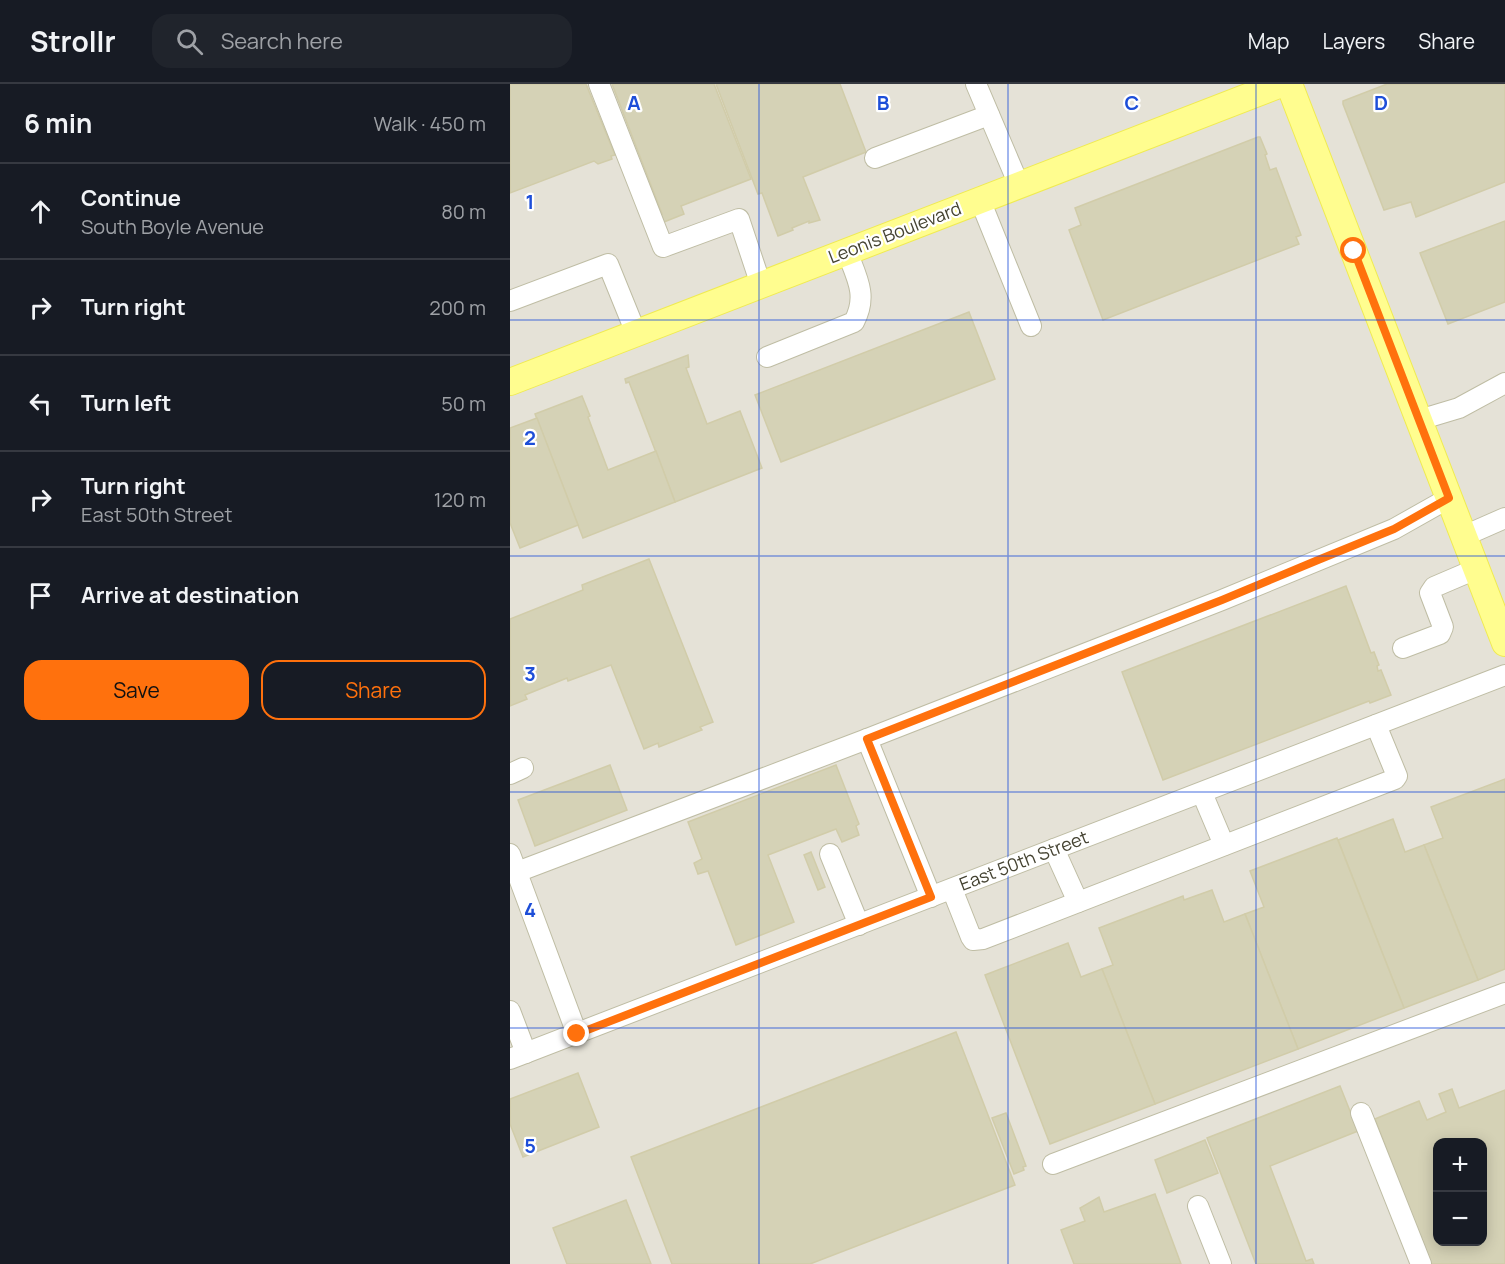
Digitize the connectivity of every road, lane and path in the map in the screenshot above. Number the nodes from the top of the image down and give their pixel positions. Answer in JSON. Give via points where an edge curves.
{"nodes":[{"id":1,"x":599,"y":84,"type":"edge"},
{"id":2,"x":975,"y":84,"type":"edge"},
{"id":3,"x":1281,"y":84,"type":"edge"},
{"id":4,"x":1289,"y":84,"type":"edge"},
{"id":5,"x":989,"y":115,"type":"junction"},
{"id":6,"x":875,"y":158,"type":"dead end"},
{"id":7,"x":1019,"y":185,"type":"junction"},
{"id":8,"x":980,"y":200,"type":"junction"},
{"id":9,"x":847,"y":252,"type":"junction"},
{"id":10,"x":761,"y":285,"type":"junction"},
{"id":11,"x":510,"y":301,"type":"edge"},
{"id":12,"x":1031,"y":326,"type":"dead end"},
{"id":13,"x":636,"y":333,"type":"junction"},
{"id":14,"x":767,"y":357,"type":"dead end"},
{"id":15,"x":510,"y":382,"type":"edge"},
{"id":16,"x":1505,"y":383,"type":"edge"},
{"id":17,"x":1419,"y":420,"type":"junction"},
{"id":18,"x":1449,"y":498,"type":"junction"},
{"id":19,"x":1505,"y":518,"type":"edge"},
{"id":20,"x":1464,"y":536,"type":"junction"},
{"id":21,"x":1476,"y":569,"type":"junction"},
{"id":22,"x":1505,"y":643,"type":"edge"},
{"id":23,"x":1403,"y":648,"type":"dead end"},
{"id":24,"x":1505,"y":675,"type":"edge"},
{"id":25,"x":1376,"y":725,"type":"junction"},
{"id":26,"x":867,"y":739,"type":"junction"},
{"id":27,"x":1202,"y":793,"type":"junction"},
{"id":28,"x":1224,"y":845,"type":"junction"},
{"id":29,"x":1054,"y":849,"type":"junction"},
{"id":30,"x":830,"y":854,"type":"dead end"},
{"id":31,"x":513,"y":863,"type":"edge"},
{"id":32,"x":952,"y":889,"type":"junction"},
{"id":33,"x":931,"y":897,"type":"junction"},
{"id":34,"x":1078,"y":902,"type":"junction"},
{"id":35,"x":859,"y":925,"type":"junction"},
{"id":36,"x":1505,"y":993,"type":"edge"},
{"id":37,"x":510,"y":1011,"type":"edge"},
{"id":38,"x":577,"y":1034,"type":"junction"},
{"id":39,"x":518,"y":1056,"type":"edge"},
{"id":40,"x":1361,"y":1113,"type":"dead end"},
{"id":41,"x":1053,"y":1164,"type":"dead end"},
{"id":42,"x":1198,"y":1206,"type":"dead end"},
{"id":43,"x":1221,"y":1264,"type":"edge"},
{"id":44,"x":1421,"y":1264,"type":"edge"}],
"edges":[{"from":1,"to":10,"type":"street","via":[[663,247],[740,219]]},
{"from":2,"to":5,"type":"street"},
{"from":3,"to":7,"type":"main road","name":"Leonis Boulevard"},
{"from":4,"to":17,"type":"main road"},
{"from":5,"to":6,"type":"street"},
{"from":5,"to":7,"type":"street"},
{"from":7,"to":8,"type":"main road","name":"Leonis Boulevard"},
{"from":8,"to":9,"type":"main road","name":"Leonis Boulevard"},
{"from":8,"to":12,"type":"street"},
{"from":9,"to":10,"type":"main road","name":"Leonis Boulevard"},
{"from":9,"to":14,"type":"street","via":[[861,289],[860,310],[854,322]]},
{"from":10,"to":13,"type":"main road","name":"Leonis Boulevard"},
{"from":11,"to":13,"type":"street","via":[[608,264]]},
{"from":13,"to":15,"type":"main road","name":"Leonis Boulevard"},
{"from":16,"to":17,"type":"street","via":[[1459,408]]},
{"from":17,"to":18,"type":"main road"},
{"from":18,"to":20,"type":"main road"},
{"from":18,"to":26,"type":"street","via":[[1394,529]]},
{"from":19,"to":20,"type":"street"},
{"from":20,"to":21,"type":"main road"},
{"from":21,"to":22,"type":"main road"},
{"from":21,"to":23,"type":"street","via":[[1434,587],[1430,593],[1443,627],[1440,634]]},
{"from":24,"to":25,"type":"street","name":"East 50th Street"},
{"from":25,"to":27,"type":"street","name":"East 50th Street"},
{"from":25,"to":28,"type":"street","via":[[1395,779]]},
{"from":26,"to":31,"type":"street"},
{"from":26,"to":33,"type":"street"},
{"from":27,"to":28,"type":"street"},
{"from":27,"to":29,"type":"street","name":"East 50th Street"},
{"from":28,"to":34,"type":"street"},
{"from":29,"to":32,"type":"street","name":"East 50th Street"},
{"from":29,"to":34,"type":"street"},
{"from":30,"to":35,"type":"street"},
{"from":31,"to":38,"type":"street"},
{"from":32,"to":33,"type":"street","name":"East 50th Street"},
{"from":32,"to":34,"type":"street","via":[[970,937],[978,940]]},
{"from":33,"to":35,"type":"street","name":"East 50th Street"},
{"from":35,"to":38,"type":"street","name":"East 50th Street"},
{"from":36,"to":41,"type":"street"},
{"from":37,"to":39,"type":"street"},
{"from":38,"to":39,"type":"street","name":"East 50th Street"},
{"from":40,"to":44,"type":"street"},
{"from":42,"to":43,"type":"street"}]}
